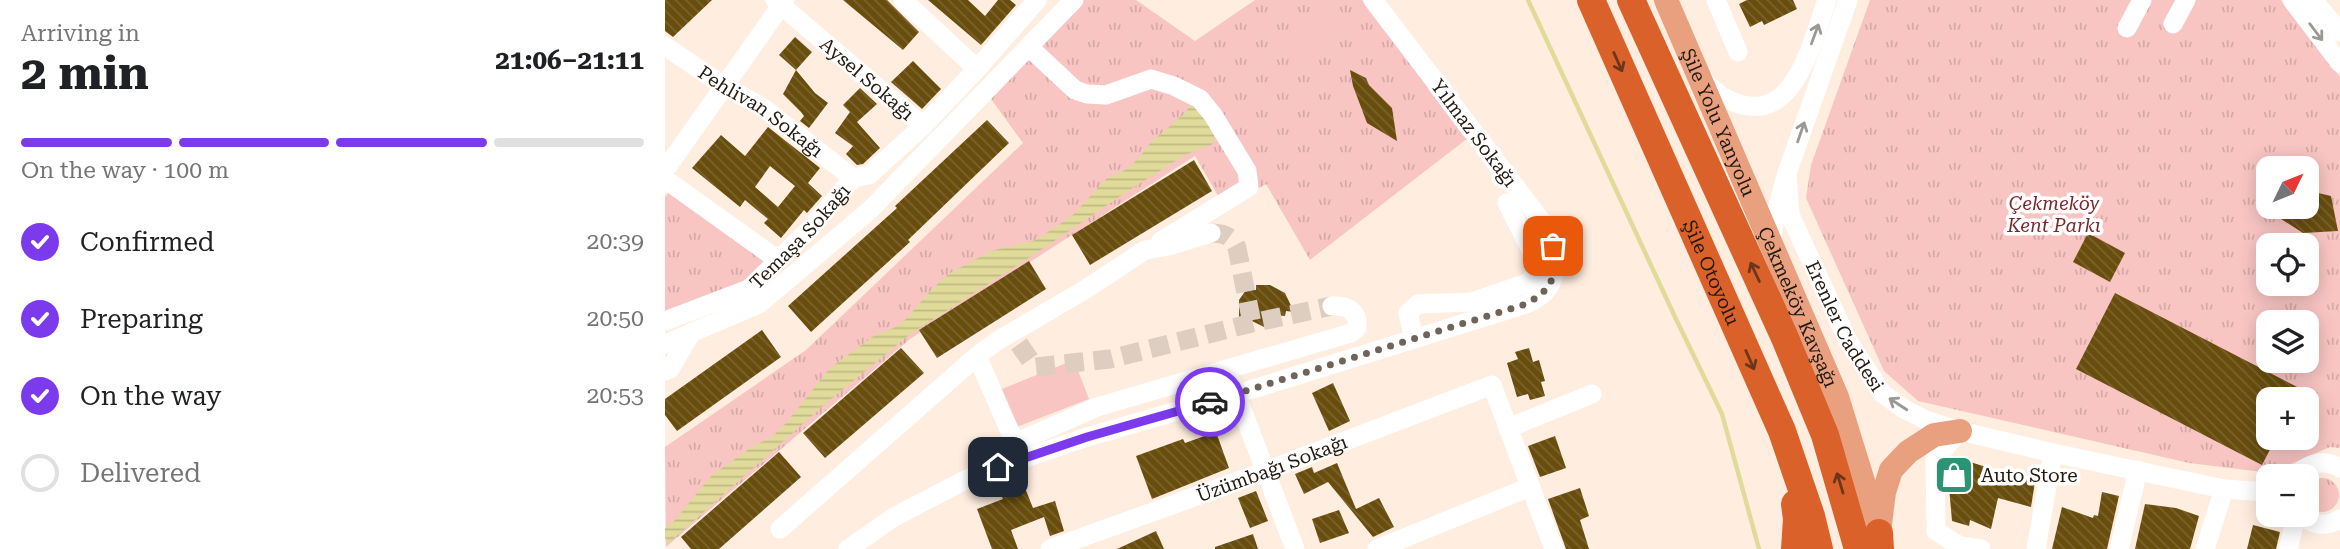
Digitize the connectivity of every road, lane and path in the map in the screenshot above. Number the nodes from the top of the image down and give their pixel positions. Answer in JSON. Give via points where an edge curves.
{"nodes":[{"id":1,"x":903,"y":0,"type":"edge"},
{"id":2,"x":1035,"y":0,"type":"edge"},
{"id":3,"x":1075,"y":0,"type":"edge"},
{"id":4,"x":1373,"y":0,"type":"edge"},
{"id":5,"x":1591,"y":0,"type":"edge"},
{"id":6,"x":1631,"y":0,"type":"edge"},
{"id":7,"x":1666,"y":0,"type":"edge"},
{"id":8,"x":1716,"y":0,"type":"edge"},
{"id":9,"x":1827,"y":0,"type":"edge"},
{"id":10,"x":1848,"y":0,"type":"edge"},
{"id":11,"x":2142,"y":0,"type":"edge"},
{"id":12,"x":2186,"y":0,"type":"edge"},
{"id":13,"x":2292,"y":0,"type":"edge"},
{"id":14,"x":2313,"y":0,"type":"edge"},
{"id":15,"x":780,"y":2,"type":"edge"},
{"id":16,"x":2173,"y":24,"type":"dead end"},
{"id":17,"x":2127,"y":28,"type":"dead end"},
{"id":18,"x":2340,"y":32,"type":"edge"},
{"id":19,"x":665,"y":46,"type":"edge"},
{"id":20,"x":1029,"y":47,"type":"junction"},
{"id":21,"x":1738,"y":52,"type":"dead end"},
{"id":22,"x":2340,"y":63,"type":"edge"},
{"id":23,"x":977,"y":69,"type":"junction"},
{"id":24,"x":1699,"y":77,"type":"junction"},
{"id":25,"x":724,"y":86,"type":"junction"},
{"id":26,"x":923,"y":126,"type":"junction"},
{"id":27,"x":665,"y":170,"type":"edge"},
{"id":28,"x":1787,"y":173,"type":"junction"},
{"id":29,"x":853,"y":178,"type":"junction"},
{"id":30,"x":665,"y":179,"type":"edge"},
{"id":31,"x":1507,"y":203,"type":"dead end"},
{"id":32,"x":1211,"y":233,"type":"dead end"},
{"id":33,"x":1772,"y":246,"type":"junction"},
{"id":34,"x":1145,"y":250,"type":"junction"},
{"id":35,"x":778,"y":260,"type":"junction"},
{"id":36,"x":1332,"y":306,"type":"dead end"},
{"id":37,"x":665,"y":321,"type":"edge"},
{"id":38,"x":691,"y":333,"type":"junction"},
{"id":39,"x":1414,"y":340,"type":"junction"},
{"id":40,"x":665,"y":344,"type":"edge"},
{"id":41,"x":977,"y":356,"type":"junction"},
{"id":42,"x":1227,"y":369,"type":"junction"},
{"id":43,"x":665,"y":371,"type":"edge"},
{"id":44,"x":1237,"y":394,"type":"junction"},
{"id":45,"x":1592,"y":394,"type":"dead end"},
{"id":46,"x":1508,"y":428,"type":"junction"},
{"id":47,"x":893,"y":430,"type":"junction"},
{"id":48,"x":1960,"y":431,"type":"junction"},
{"id":49,"x":1787,"y":445,"type":"junction"},
{"id":50,"x":2053,"y":453,"type":"junction"},
{"id":51,"x":1266,"y":471,"type":"junction"},
{"id":52,"x":2138,"y":471,"type":"junction"},
{"id":53,"x":1530,"y":487,"type":"junction"},
{"id":54,"x":2224,"y":489,"type":"junction"},
{"id":55,"x":2256,"y":491,"type":"edge"},
{"id":56,"x":809,"y":519,"type":"dead end"},
{"id":57,"x":2340,"y":519,"type":"edge"},
{"id":58,"x":2319,"y":524,"type":"edge"},
{"id":59,"x":2294,"y":527,"type":"edge"},
{"id":60,"x":780,"y":528,"type":"dead end"},
{"id":61,"x":876,"y":540,"type":"edge"},
{"id":62,"x":1875,"y":545,"type":"edge"},
{"id":63,"x":848,"y":549,"type":"edge"},
{"id":64,"x":1050,"y":549,"type":"edge"},
{"id":65,"x":1295,"y":549,"type":"edge"},
{"id":66,"x":1377,"y":549,"type":"edge"},
{"id":67,"x":1554,"y":549,"type":"edge"},
{"id":68,"x":1795,"y":549,"type":"edge"},
{"id":69,"x":1819,"y":549,"type":"edge"},
{"id":70,"x":1981,"y":549,"type":"edge"},
{"id":71,"x":2036,"y":549,"type":"edge"},
{"id":72,"x":2119,"y":549,"type":"edge"},
{"id":73,"x":2205,"y":549,"type":"edge"},
{"id":74,"x":2288,"y":549,"type":"edge"}],
"edges":[{"from":1,"to":23,"type":"street"},
{"from":2,"to":23,"type":"street"},
{"from":3,"to":20,"type":"street"},
{"from":4,"to":39,"type":"street","name":"Yılmaz Sokağı","via":[[1543,223],[1553,246],[1554,273],[1546,292],[1526,304]]},
{"from":5,"to":49,"type":"highway","name":"Şile Otoyolu","one_way":true},
{"from":62,"to":6,"type":"highway","name":"Şile Otoyolu","one_way":true},
{"from":7,"to":24,"type":"main road","name":"Şile Yolu Yanyolu"},
{"from":8,"to":21,"type":"street"},
{"from":24,"to":9,"type":"street","one_way":true,"via":[[1724,98],[1750,108],[1787,93],[1798,78]]},
{"from":28,"to":10,"type":"street","name":"Çekmeköy Kavşağı","one_way":true},
{"from":11,"to":17,"type":"street"},
{"from":12,"to":16,"type":"street"},
{"from":13,"to":22,"type":"street","one_way":true},
{"from":14,"to":18,"type":"street"},
{"from":15,"to":25,"type":"street"},
{"from":15,"to":26,"type":"street","name":"Aysel Sokağı"},
{"from":19,"to":25,"type":"street","name":"Pehlivan Sokağı"},
{"from":20,"to":34,"type":"street","via":[[1075,90],[1087,94],[1106,95],[1151,79],[1201,99],[1247,172],[1249,187]]},
{"from":20,"to":38,"type":"street","via":[[870,210],[759,304]]},
{"from":23,"to":26,"type":"street"},
{"from":24,"to":33,"type":"main road","name":"Şile Yolu Yanyolu"},
{"from":25,"to":27,"type":"street"},
{"from":25,"to":29,"type":"street","name":"Pehlivan Sokağı","via":[[762,107]]},
{"from":26,"to":29,"type":"street","name":"Aysel Sokağı","via":[[869,175]]},
{"from":28,"to":33,"type":"street","name":"Çekmeköy Kavşağı"},
{"from":48,"to":28,"type":"street","name":"Erenler Caddesi","one_way":true,"via":[[1926,420],[1882,393],[1848,341],[1790,215]]},
{"from":29,"to":35,"type":"street","name":"Temaşa Sokağı"},
{"from":30,"to":35,"type":"street"},
{"from":31,"to":39,"type":"street","via":[[1537,262],[1535,276],[1527,284],[1472,302],[1418,304],[1409,313]]},
{"from":32,"to":34,"type":"street"},
{"from":33,"to":62,"type":"main road","name":"Çekmeköy Kavşağı","via":[[1837,397]]},
{"from":34,"to":41,"type":"street","via":[[1016,338]]},
{"from":35,"to":37,"type":"street","name":"Temaşa Sokağı","via":[[749,289]]},
{"from":36,"to":42,"type":"street","via":[[1351,310],[1357,328]]},
{"from":38,"to":40,"type":"street"},
{"from":38,"to":43,"type":"street"},
{"from":39,"to":44,"type":"street"},
{"from":41,"to":42,"type":"street","via":[[1015,443],[1097,407]]},
{"from":41,"to":47,"type":"street"},
{"from":42,"to":44,"type":"street"},
{"from":44,"to":51,"type":"street"},
{"from":44,"to":61,"type":"street","via":[[973,476],[894,517]]},
{"from":45,"to":46,"type":"street"},
{"from":46,"to":51,"type":"street","name":"Üzümbağı Sokağı","via":[[1492,385]]},
{"from":46,"to":53,"type":"street"},
{"from":47,"to":56,"type":"street","via":[[870,464]]},
{"from":47,"to":60,"type":"street"},
{"from":48,"to":50,"type":"street","name":"Erenler Caddesi"},
{"from":48,"to":62,"type":"main road","via":[[1934,436],[1891,470]]},
{"from":48,"to":70,"type":"street","via":[[1935,459],[1936,531],[1960,546]]},
{"from":49,"to":68,"type":"highway","via":[[1797,519]]},
{"from":49,"to":69,"type":"highway","name":"Şile Otoyolu"},
{"from":50,"to":52,"type":"street","name":"Erenler Caddesi"},
{"from":50,"to":71,"type":"street"},
{"from":51,"to":64,"type":"street","name":"Üzümbağı Sokağı"},
{"from":51,"to":65,"type":"street"},
{"from":52,"to":54,"type":"street","name":"Erenler Caddesi"},
{"from":52,"to":72,"type":"street"},
{"from":53,"to":66,"type":"street"},
{"from":53,"to":67,"type":"street"},
{"from":54,"to":55,"type":"street","name":"Erenler Caddesi"},
{"from":54,"to":73,"type":"street"},
{"from":57,"to":58,"type":"street"},
{"from":59,"to":74,"type":"street"},
{"from":61,"to":63,"type":"street"}]}
